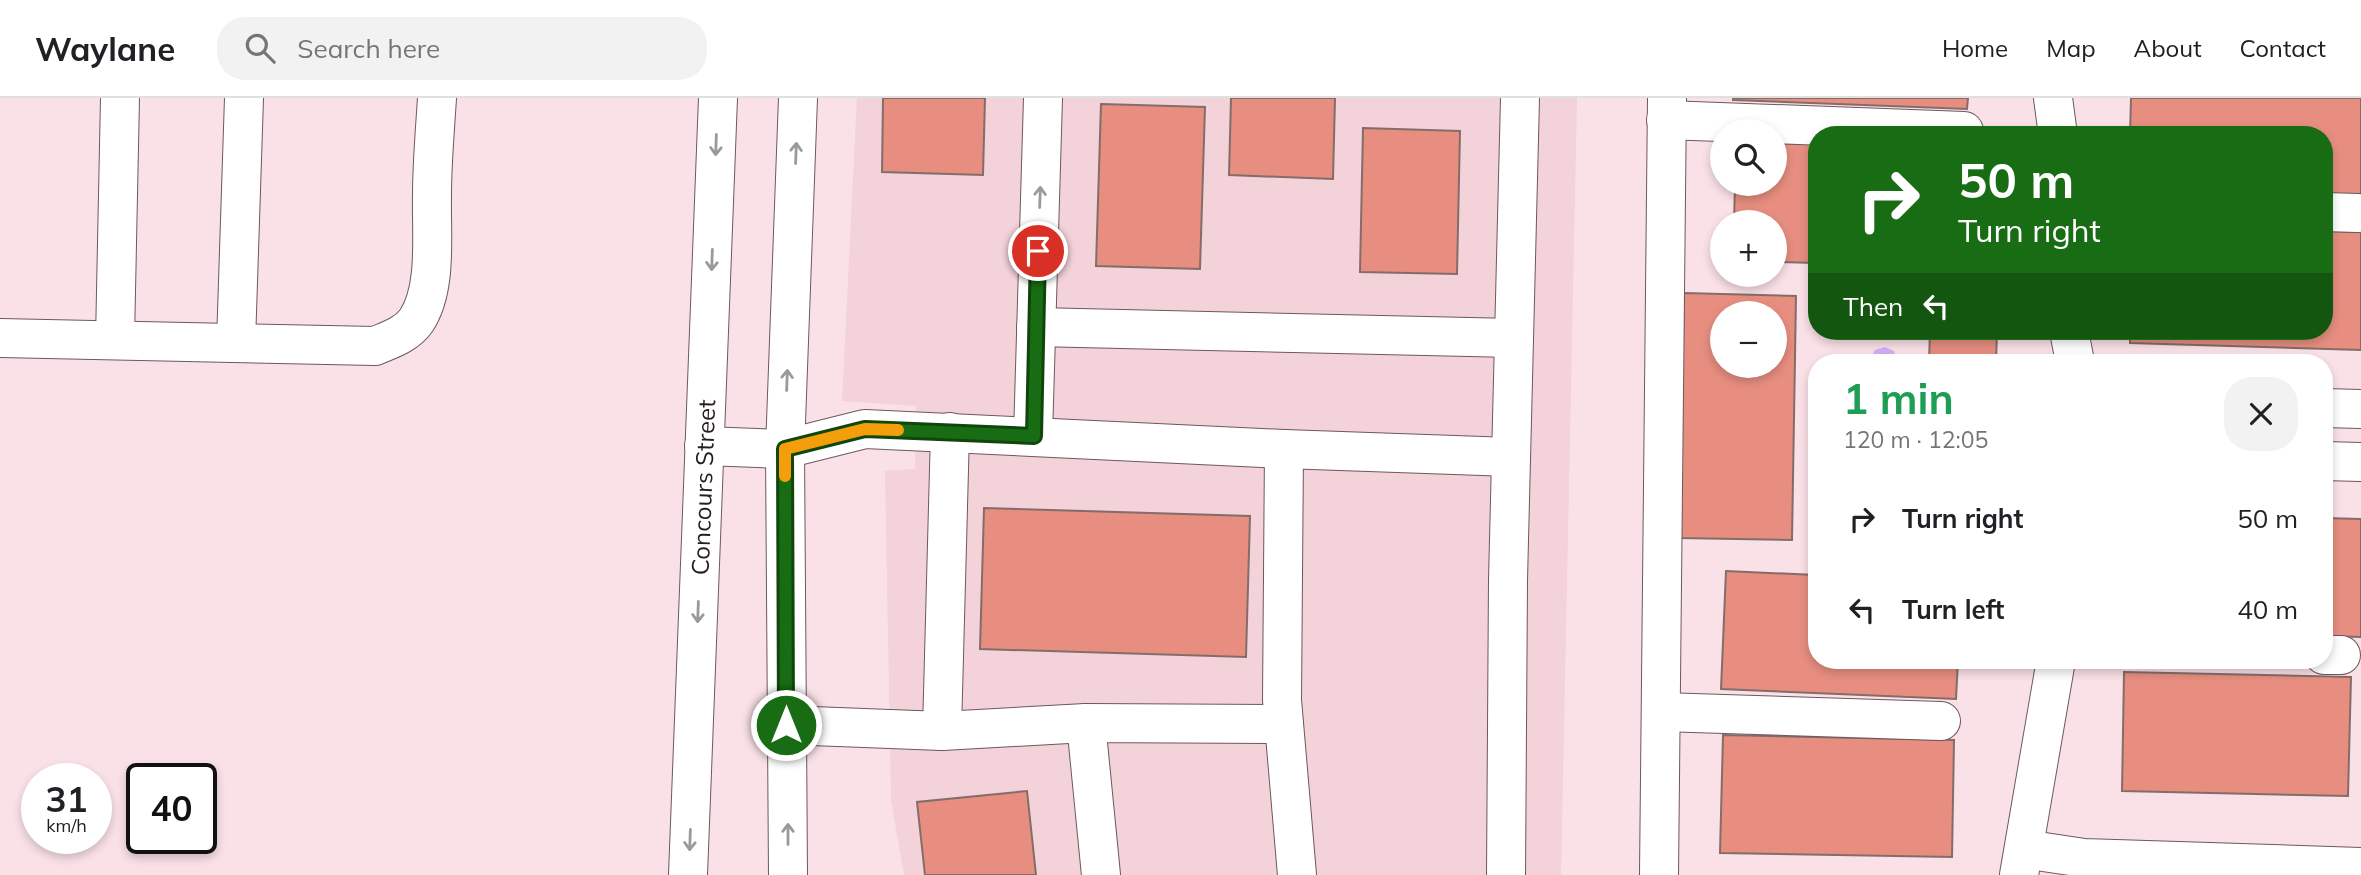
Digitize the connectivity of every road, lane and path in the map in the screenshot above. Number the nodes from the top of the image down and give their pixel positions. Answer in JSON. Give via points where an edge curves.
{"nodes":[{"id":1,"x":120,"y":98,"type":"edge"},
{"id":2,"x":244,"y":98,"type":"edge"},
{"id":3,"x":437,"y":98,"type":"edge"},
{"id":4,"x":718,"y":98,"type":"edge"},
{"id":5,"x":798,"y":98,"type":"edge"},
{"id":6,"x":1042,"y":98,"type":"edge"},
{"id":7,"x":1520,"y":98,"type":"edge"},
{"id":8,"x":2053,"y":98,"type":"edge"},
{"id":9,"x":1667,"y":109,"type":"edge"},
{"id":10,"x":1896,"y":126,"type":"edge"},
{"id":11,"x":2057,"y":126,"type":"edge"},
{"id":12,"x":1036,"y":327,"type":"junction"},
{"id":13,"x":0,"y":338,"type":"edge"},
{"id":14,"x":1514,"y":338,"type":"junction"},
{"id":15,"x":115,"y":340,"type":"junction"},
{"id":16,"x":236,"y":343,"type":"junction"},
{"id":17,"x":2333,"y":408,"type":"edge"},
{"id":18,"x":2361,"y":409,"type":"edge"},
{"id":19,"x":950,"y":432,"type":"junction"},
{"id":20,"x":1034,"y":436,"type":"junction"},
{"id":21,"x":704,"y":446,"type":"junction"},
{"id":22,"x":785,"y":449,"type":"junction"},
{"id":23,"x":1284,"y":449,"type":"junction"},
{"id":24,"x":1511,"y":457,"type":"junction"},
{"id":25,"x":2333,"y":461,"type":"edge"},
{"id":26,"x":2361,"y":462,"type":"edge"},
{"id":27,"x":2054,"y":669,"type":"edge"},
{"id":28,"x":1661,"y":712,"type":"junction"},
{"id":29,"x":1941,"y":721,"type":"dead end"},
{"id":30,"x":1086,"y":723,"type":"junction"},
{"id":31,"x":1284,"y":724,"type":"junction"},
{"id":32,"x":786,"y":725,"type":"junction"},
{"id":33,"x":942,"y":731,"type":"junction"},
{"id":34,"x":2022,"y":862,"type":"edge"},
{"id":35,"x":2361,"y":867,"type":"edge"},
{"id":36,"x":2209,"y":869,"type":"edge"},
{"id":37,"x":688,"y":875,"type":"edge"},
{"id":38,"x":788,"y":875,"type":"edge"},
{"id":39,"x":1101,"y":875,"type":"edge"},
{"id":40,"x":1297,"y":875,"type":"edge"},
{"id":41,"x":1506,"y":875,"type":"edge"},
{"id":42,"x":1660,"y":875,"type":"edge"}],
"edges":[{"from":1,"to":15,"type":"street"},
{"from":2,"to":16,"type":"street"},
{"from":3,"to":16,"type":"street","via":[[431,268],[415,322],[400,336],[375,346]]},
{"from":4,"to":21,"type":"street","name":"Concours Street","one_way":true},
{"from":22,"to":5,"type":"street","one_way":true},
{"from":12,"to":6,"type":"street","one_way":true},
{"from":7,"to":14,"type":"street"},
{"from":8,"to":11,"type":"street"},
{"from":9,"to":10,"type":"street"},
{"from":9,"to":28,"type":"street"},
{"from":12,"to":14,"type":"street"},
{"from":12,"to":20,"type":"street"},
{"from":13,"to":15,"type":"street"},
{"from":14,"to":24,"type":"street"},
{"from":15,"to":16,"type":"street"},
{"from":17,"to":18,"type":"street"},
{"from":19,"to":20,"type":"street"},
{"from":19,"to":22,"type":"street","via":[[865,429]]},
{"from":19,"to":33,"type":"street"},
{"from":20,"to":23,"type":"street"},
{"from":21,"to":22,"type":"street"},
{"from":21,"to":37,"type":"street","name":"Concours Street","one_way":true},
{"from":22,"to":32,"type":"street"},
{"from":23,"to":24,"type":"street"},
{"from":23,"to":31,"type":"street"},
{"from":24,"to":41,"type":"street"},
{"from":25,"to":26,"type":"street"},
{"from":27,"to":34,"type":"street"},
{"from":28,"to":29,"type":"street"},
{"from":28,"to":42,"type":"street"},
{"from":30,"to":31,"type":"street"},
{"from":30,"to":33,"type":"street"},
{"from":30,"to":39,"type":"street"},
{"from":31,"to":40,"type":"street"},
{"from":32,"to":33,"type":"street"},
{"from":38,"to":32,"type":"street","one_way":true},
{"from":34,"to":36,"type":"street","via":[[2084,858]]},
{"from":35,"to":36,"type":"street"}]}
